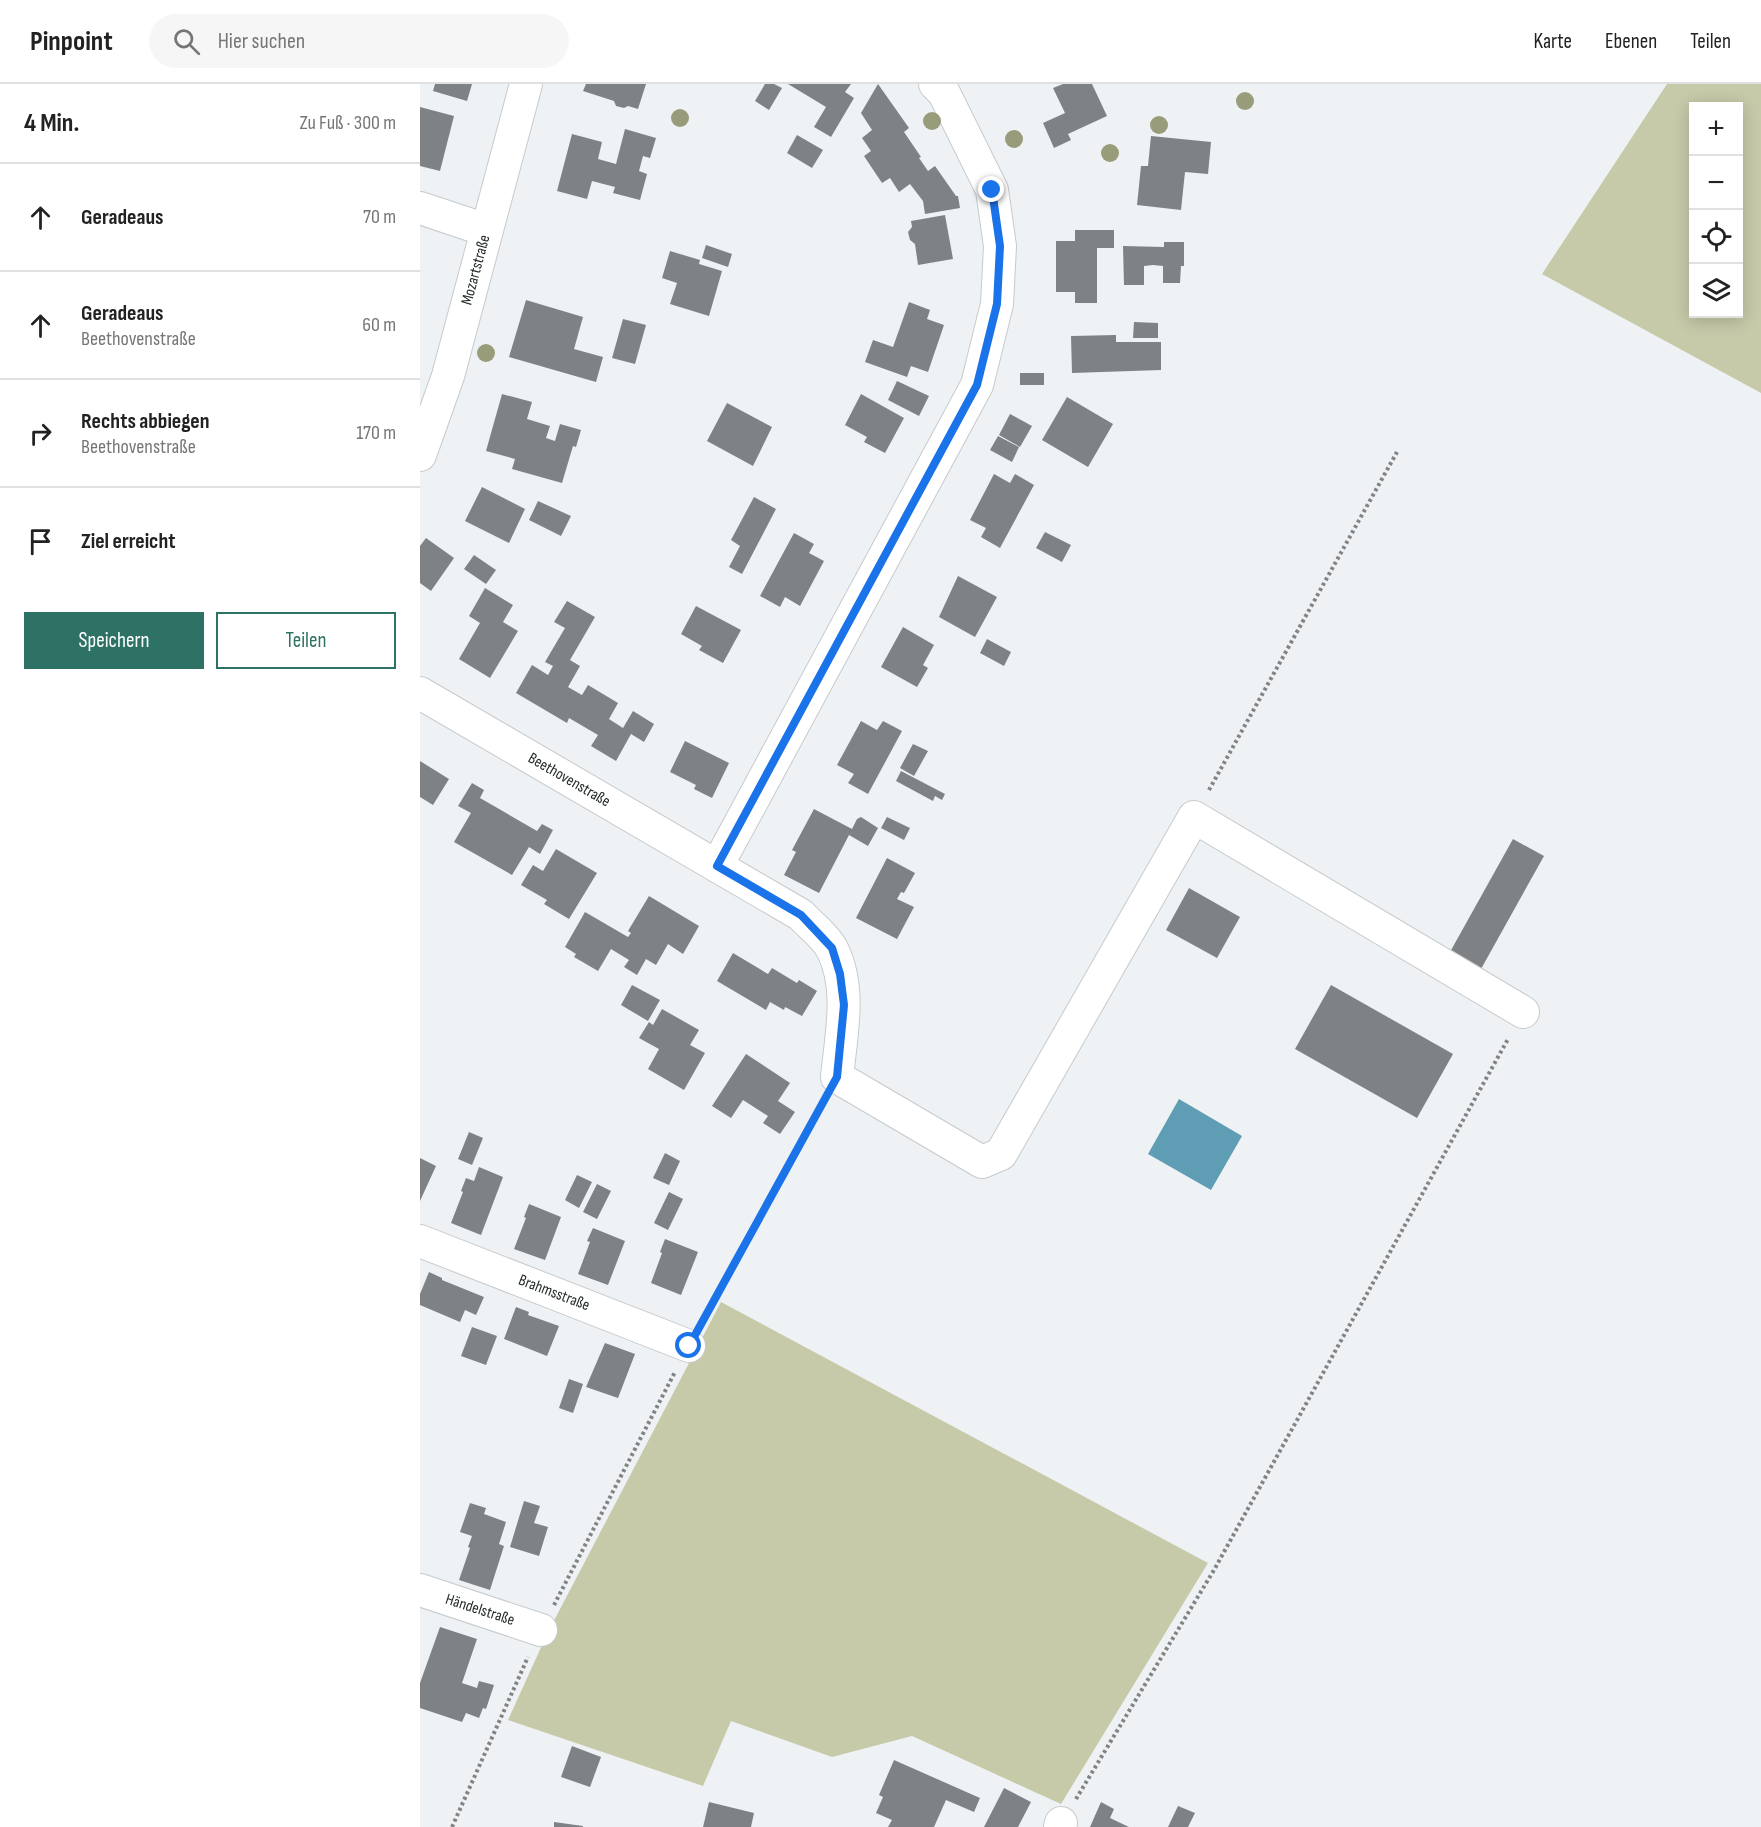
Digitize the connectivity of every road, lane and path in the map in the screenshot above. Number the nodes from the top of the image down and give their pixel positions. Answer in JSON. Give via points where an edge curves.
{"nodes":[{"id":1,"x":526,"y":84,"type":"edge"},
{"id":2,"x":948,"y":87,"type":"edge"},
{"id":3,"x":420,"y":208,"type":"edge"},
{"id":4,"x":486,"y":230,"type":"junction"},
{"id":5,"x":1397,"y":452,"type":"dead end"},
{"id":6,"x":420,"y":455,"type":"edge"},
{"id":7,"x":420,"y":693,"type":"edge"},
{"id":8,"x":1194,"y":817,"type":"junction"},
{"id":9,"x":717,"y":866,"type":"junction"},
{"id":10,"x":1523,"y":1012,"type":"joint"},
{"id":11,"x":837,"y":1077,"type":"junction"},
{"id":12,"x":420,"y":1241,"type":"edge"},
{"id":13,"x":689,"y":1346,"type":"junction"},
{"id":14,"x":420,"y":1590,"type":"edge"},
{"id":15,"x":541,"y":1630,"type":"junction"},
{"id":16,"x":1060,"y":1825,"type":"edge"},
{"id":17,"x":452,"y":1827,"type":"edge"}],
"edges":[{"from":1,"to":4,"type":"street","name":"Mozartstraße"},
{"from":2,"to":9,"type":"street","via":[[992,190],[1000,246],[997,304],[977,385]]},
{"from":3,"to":4,"type":"street"},
{"from":4,"to":6,"type":"street","name":"Mozartstraße","via":[[448,376]]},
{"from":5,"to":8,"type":"path"},
{"from":7,"to":9,"type":"street","name":"Beethovenstraße"},
{"from":8,"to":10,"type":"street"},
{"from":8,"to":11,"type":"street","via":[[1001,1154],[982,1162]]},
{"from":9,"to":11,"type":"street","name":"Beethovenstraße","via":[[801,915],[832,948],[844,1005]]},
{"from":10,"to":16,"type":"path","via":[[1214,1570]]},
{"from":11,"to":13,"type":"path"},
{"from":12,"to":13,"type":"street","name":"Brahmsstraße"},
{"from":13,"to":15,"type":"path"},
{"from":14,"to":15,"type":"street","name":"Händelstraße"},
{"from":15,"to":17,"type":"path"}]}
